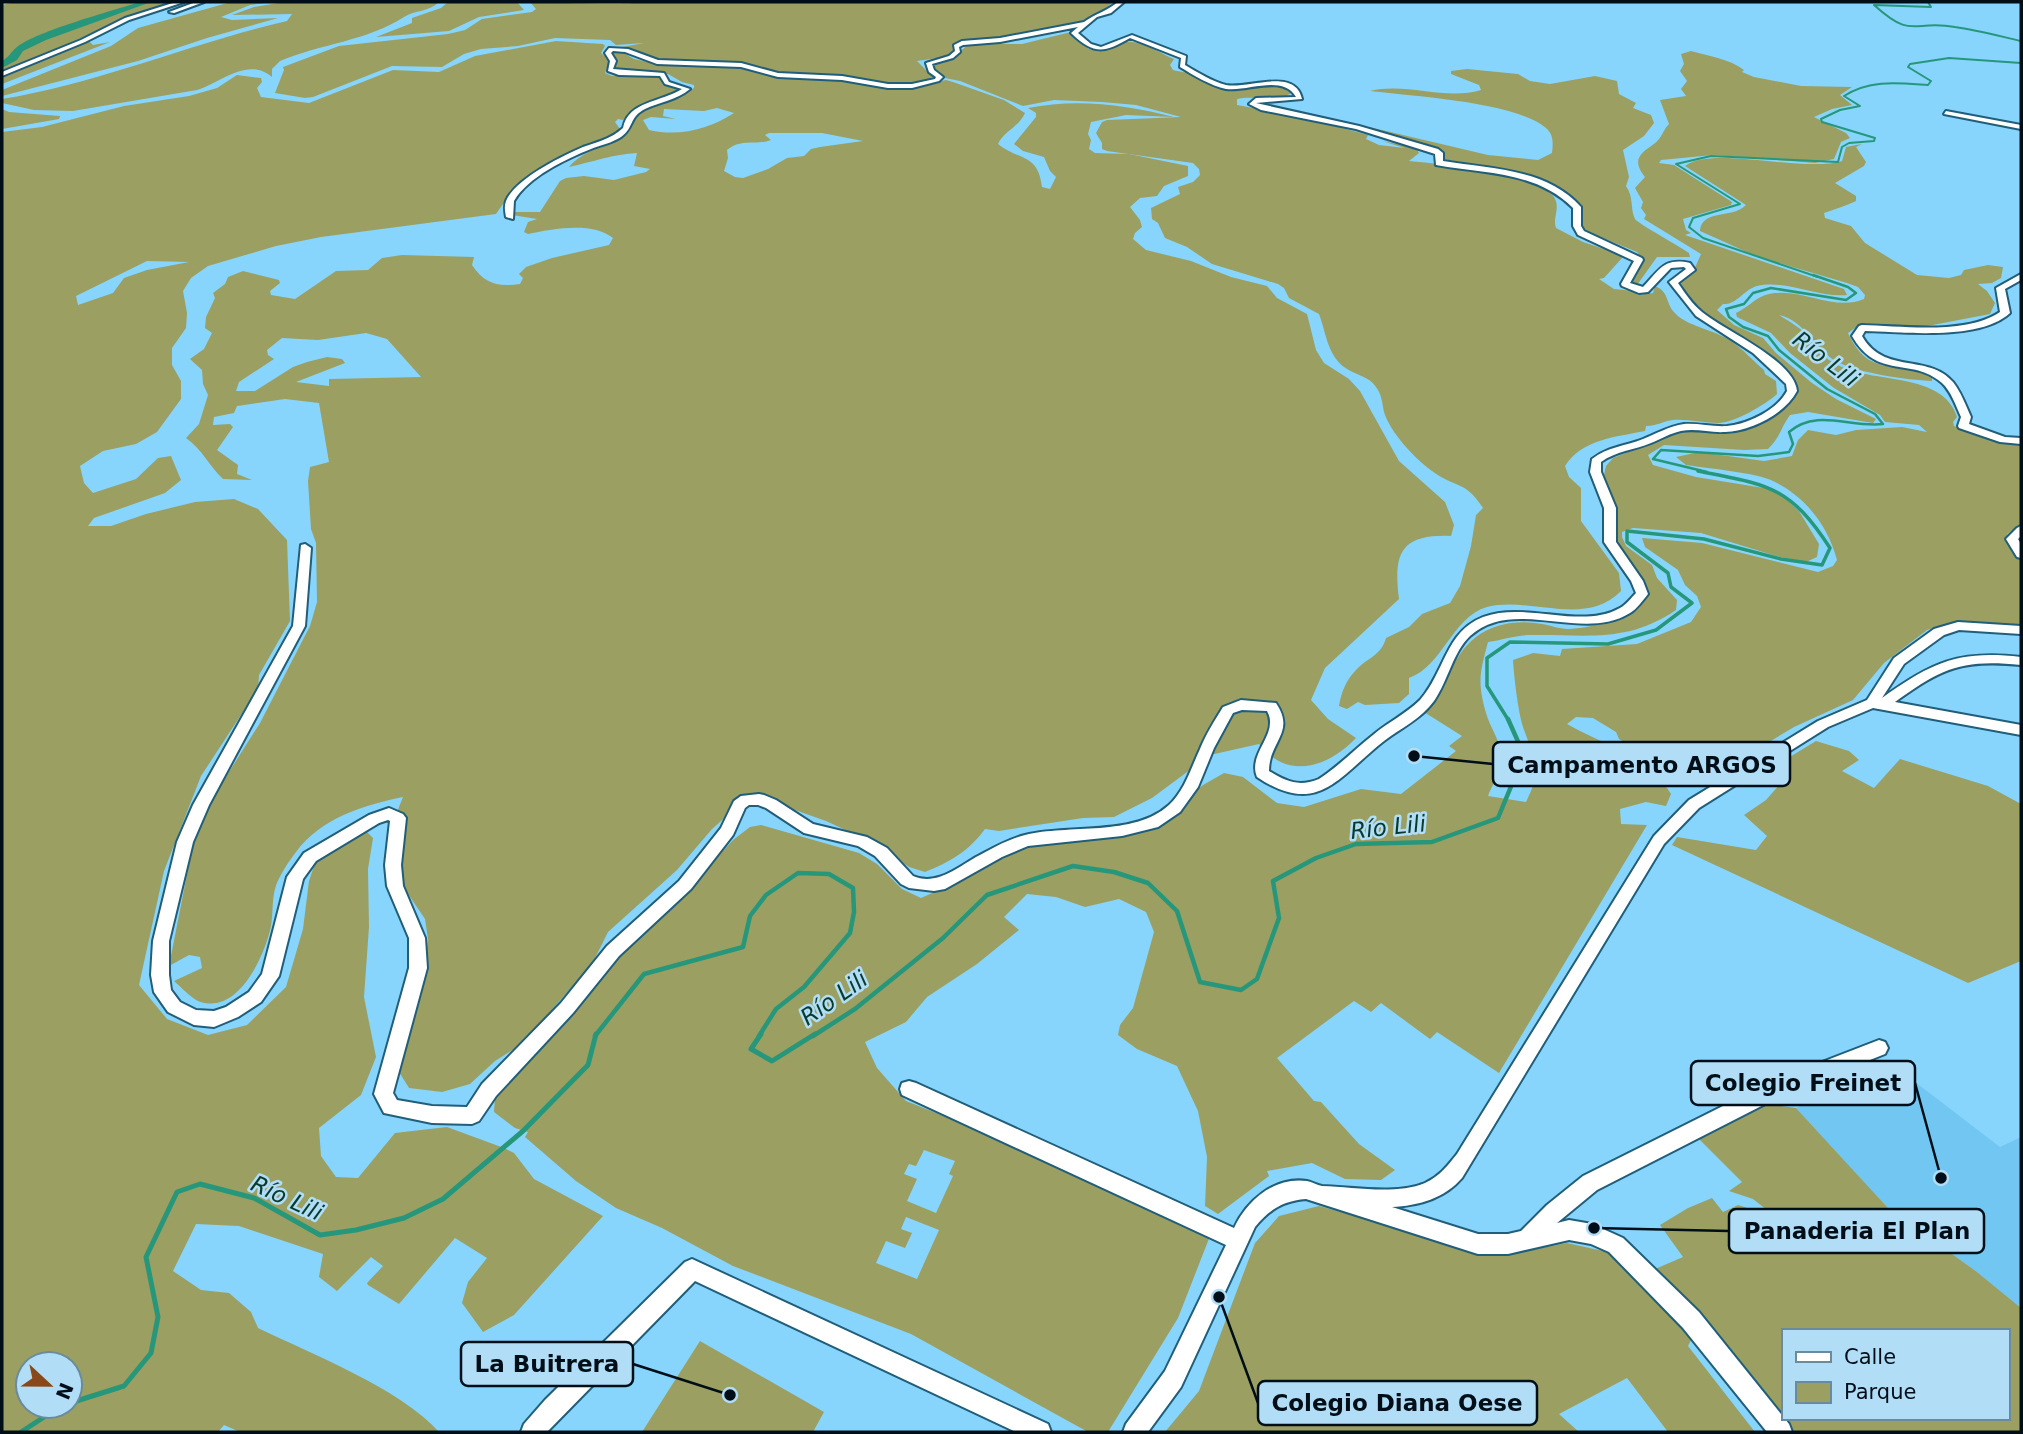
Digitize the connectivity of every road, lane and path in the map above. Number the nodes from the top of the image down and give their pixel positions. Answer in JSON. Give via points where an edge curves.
{"nodes":[{"id":1,"x":181,"y":2,"type":"edge"},
{"id":2,"x":186,"y":2,"type":"edge"},
{"id":3,"x":201,"y":2,"type":"edge"},
{"id":4,"x":1121,"y":2,"type":"edge"},
{"id":5,"x":157,"y":9,"type":"junction"},
{"id":6,"x":140,"y":14,"type":"junction"},
{"id":7,"x":150,"y":18,"type":"junction"},
{"id":8,"x":1083,"y":24,"type":"junction"},
{"id":9,"x":94,"y":35,"type":"junction"},
{"id":10,"x":2,"y":74,"type":"edge"},
{"id":11,"x":1946,"y":113,"type":"dead end"},
{"id":12,"x":2021,"y":127,"type":"edge"},
{"id":13,"x":510,"y":217,"type":"dead end"},
{"id":14,"x":2021,"y":277,"type":"edge"},
{"id":15,"x":2021,"y":441,"type":"edge"},
{"id":16,"x":2021,"y":530,"type":"edge"},
{"id":17,"x":304,"y":548,"type":"dead end"},
{"id":18,"x":2021,"y":554,"type":"edge"},
{"id":19,"x":2021,"y":630,"type":"edge"},
{"id":20,"x":2021,"y":661,"type":"edge"},
{"id":21,"x":1877,"y":704,"type":"junction"},
{"id":22,"x":2021,"y":730,"type":"edge"},
{"id":23,"x":1879,"y":1048,"type":"dead end"},
{"id":24,"x":909,"y":1090,"type":"dead end"},
{"id":25,"x":1327,"y":1194,"type":"junction"},
{"id":26,"x":1237,"y":1240,"type":"junction"},
{"id":27,"x":1527,"y":1240,"type":"junction"},
{"id":28,"x":533,"y":1432,"type":"edge"},
{"id":29,"x":1040,"y":1432,"type":"edge"},
{"id":30,"x":1134,"y":1432,"type":"edge"},
{"id":31,"x":1782,"y":1432,"type":"edge"}],
"edges":[{"from":1,"to":5,"type":"street"},
{"from":2,"to":5,"type":"street"},
{"from":3,"to":7,"type":"street"},
{"from":4,"to":8,"type":"street"},
{"from":5,"to":6,"type":"street"},
{"from":6,"to":7,"type":"street","via":[[134,18]]},
{"from":6,"to":9,"type":"street"},
{"from":7,"to":9,"type":"street"},
{"from":8,"to":13,"type":"street","via":[[962,43],[954,55],[929,63],[940,77],[937,80],[898,87],[778,75],[741,65],[657,62],[611,49],[610,70],[662,74],[667,83],[687,89],[632,113],[620,135],[530,179],[509,202]]},
{"from":8,"to":17,"type":"street","via":[[1074,33],[1094,49],[1107,50],[1130,36],[1182,55],[1184,68],[1219,85],[1234,88],[1268,83],[1290,87],[1300,95],[1297,100],[1256,100],[1254,106],[1357,127],[1435,151],[1439,163],[1528,178],[1561,192],[1577,207],[1581,233],[1639,260],[1625,280],[1633,288],[1645,290],[1672,263],[1690,267],[1687,275],[1673,282],[1694,311],[1763,356],[1794,390],[1751,422],[1727,429],[1674,429],[1596,461],[1595,477],[1609,499],[1610,542],[1642,594],[1635,604],[1598,619],[1503,614],[1483,620],[1456,645],[1447,670],[1427,701],[1333,779],[1315,788],[1297,790],[1276,784],[1262,773],[1260,761],[1279,720],[1271,706],[1241,705],[1228,710],[1193,783],[1175,808],[1153,823],[1026,840],[945,883],[915,884],[862,841],[809,829],[771,804],[746,800],[685,885],[613,951],[472,1115],[447,1116],[391,1107],[383,1094],[418,968],[417,938],[395,886],[398,818],[389,814],[374,818],[310,857],[295,877],[270,976],[255,997],[214,1019],[184,1012],[163,992],[161,941],[185,842],[299,626]]},
{"from":9,"to":10,"type":"street"},
{"from":11,"to":12,"type":"street"},
{"from":14,"to":15,"type":"street","via":[[2000,288],[2005,313],[1994,320],[1950,329],[1862,328],[1857,336],[1874,359],[1922,369],[1948,383],[1966,417],[1963,426]]},
{"from":16,"to":18,"type":"street","via":[[2011,539]]},
{"from":19,"to":21,"type":"street","via":[[1958,626],[1939,632],[1899,661]]},
{"from":20,"to":21,"type":"street","via":[[1965,657],[1934,669]]},
{"from":21,"to":22,"type":"street"},
{"from":21,"to":25,"type":"street","via":[[1824,724],[1694,804],[1659,840],[1447,1181],[1425,1193],[1396,1198]]},
{"from":23,"to":27,"type":"street","via":[[1780,1087],[1590,1183]]},
{"from":24,"to":26,"type":"street"},
{"from":25,"to":26,"type":"street","via":[[1306,1189],[1272,1196],[1261,1203]]},
{"from":25,"to":27,"type":"street","via":[[1478,1244]]},
{"from":26,"to":30,"type":"street","via":[[1172,1379]]},
{"from":27,"to":31,"type":"street","via":[[1569,1230],[1616,1245],[1691,1320]]},
{"from":28,"to":29,"type":"street","via":[[692,1269]]}]}
